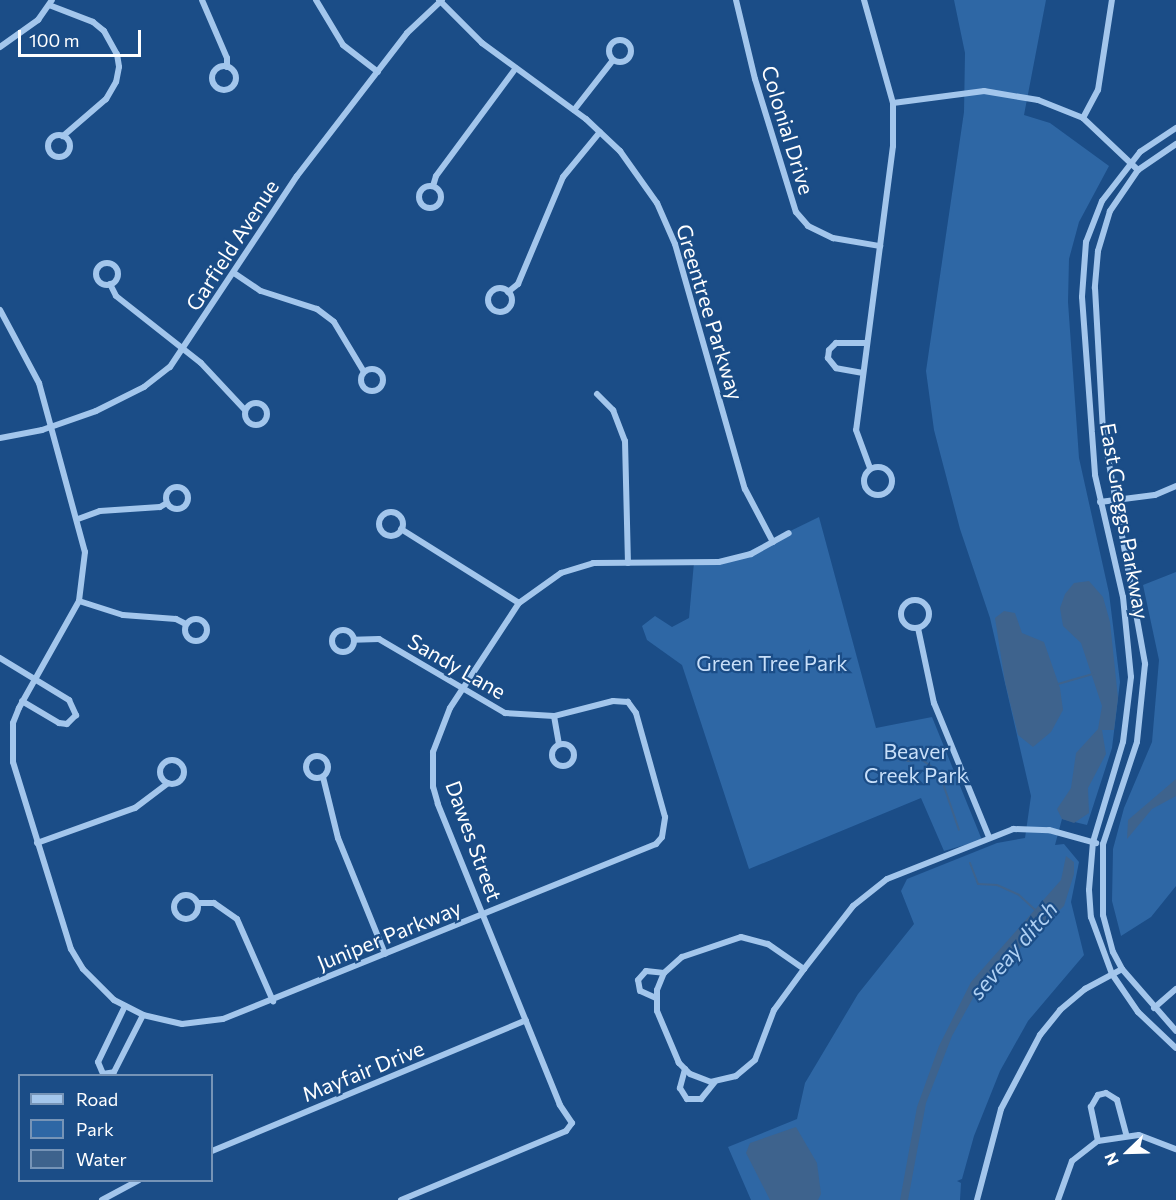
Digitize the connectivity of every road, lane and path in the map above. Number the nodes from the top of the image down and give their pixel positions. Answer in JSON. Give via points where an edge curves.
{"nodes":[{"id":1,"x":202,"y":0,"type":"edge"},
{"id":2,"x":316,"y":0,"type":"edge"},
{"id":3,"x":736,"y":0,"type":"edge"},
{"id":4,"x":864,"y":0,"type":"edge"},
{"id":5,"x":1112,"y":0,"type":"edge"},
{"id":6,"x":440,"y":1,"type":"edge"},
{"id":7,"x":50,"y":3,"type":"edge"},
{"id":8,"x":0,"y":47,"type":"edge"},
{"id":9,"x":613,"y":60,"type":"dead end"},
{"id":10,"x":227,"y":67,"type":"dead end"},
{"id":11,"x":516,"y":68,"type":"junction"},
{"id":12,"x":378,"y":72,"type":"junction"},
{"id":13,"x":893,"y":103,"type":"junction"},
{"id":14,"x":574,"y":111,"type":"junction"},
{"id":15,"x":1083,"y":118,"type":"junction"},
{"id":16,"x":1176,"y":128,"type":"edge"},
{"id":17,"x":600,"y":132,"type":"junction"},
{"id":18,"x":63,"y":136,"type":"dead end"},
{"id":19,"x":1176,"y":144,"type":"edge"},
{"id":20,"x":1131,"y":163,"type":"junction"},
{"id":21,"x":1138,"y":170,"type":"junction"},
{"id":22,"x":432,"y":186,"type":"dead end"},
{"id":23,"x":880,"y":246,"type":"junction"},
{"id":24,"x":234,"y":273,"type":"junction"},
{"id":25,"x":110,"y":284,"type":"dead end"},
{"id":26,"x":508,"y":292,"type":"dead end"},
{"id":27,"x":0,"y":310,"type":"edge"},
{"id":28,"x":866,"y":343,"type":"junction"},
{"id":29,"x":184,"y":350,"type":"junction"},
{"id":30,"x":364,"y":372,"type":"dead end"},
{"id":31,"x":863,"y":373,"type":"junction"},
{"id":32,"x":597,"y":394,"type":"dead end"},
{"id":33,"x":245,"y":410,"type":"dead end"},
{"id":34,"x":51,"y":427,"type":"junction"},
{"id":35,"x":0,"y":438,"type":"edge"},
{"id":36,"x":870,"y":468,"type":"junction"},
{"id":37,"x":1176,"y":486,"type":"edge"},
{"id":38,"x":1115,"y":500,"type":"junction"},
{"id":39,"x":1100,"y":502,"type":"junction"},
{"id":40,"x":167,"y":503,"type":"dead end"},
{"id":41,"x":78,"y":519,"type":"junction"},
{"id":42,"x":401,"y":529,"type":"junction"},
{"id":43,"x":789,"y":533,"type":"dead end"},
{"id":44,"x":773,"y":542,"type":"junction"},
{"id":45,"x":628,"y":563,"type":"junction"},
{"id":46,"x":79,"y":601,"type":"junction"},
{"id":47,"x":519,"y":603,"type":"junction"},
{"id":48,"x":186,"y":624,"type":"dead end"},
{"id":49,"x":918,"y":628,"type":"junction"},
{"id":50,"x":354,"y":640,"type":"dead end"},
{"id":51,"x":0,"y":658,"type":"edge"},
{"id":52,"x":33,"y":679,"type":"junction"},
{"id":53,"x":462,"y":690,"type":"junction"},
{"id":54,"x":22,"y":701,"type":"junction"},
{"id":55,"x":554,"y":716,"type":"junction"},
{"id":56,"x":559,"y":745,"type":"dead end"},
{"id":57,"x":323,"y":777,"type":"dead end"},
{"id":58,"x":168,"y":783,"type":"dead end"},
{"id":59,"x":666,"y":827,"type":"joint"},
{"id":60,"x":989,"y":837,"type":"junction"},
{"id":61,"x":1093,"y":842,"type":"junction"},
{"id":62,"x":37,"y":843,"type":"junction"},
{"id":63,"x":1103,"y":844,"type":"junction"},
{"id":64,"x":198,"y":903,"type":"dead end"},
{"id":65,"x":483,"y":915,"type":"junction"},
{"id":66,"x":385,"y":954,"type":"junction"},
{"id":67,"x":804,"y":969,"type":"junction"},
{"id":68,"x":1122,"y":969,"type":"junction"},
{"id":69,"x":664,"y":973,"type":"junction"},
{"id":70,"x":1112,"y":974,"type":"junction"},
{"id":71,"x":1176,"y":989,"type":"edge"},
{"id":72,"x":656,"y":998,"type":"junction"},
{"id":73,"x":273,"y":1001,"type":"junction"},
{"id":74,"x":125,"y":1006,"type":"junction"},
{"id":75,"x":1154,"y":1008,"type":"junction"},
{"id":76,"x":143,"y":1016,"type":"junction"},
{"id":77,"x":526,"y":1020,"type":"junction"},
{"id":78,"x":1176,"y":1031,"type":"edge"},
{"id":79,"x":1176,"y":1048,"type":"edge"},
{"id":80,"x":685,"y":1069,"type":"junction"},
{"id":81,"x":715,"y":1082,"type":"junction"},
{"id":82,"x":1126,"y":1134,"type":"junction"},
{"id":83,"x":1098,"y":1141,"type":"junction"},
{"id":84,"x":1176,"y":1149,"type":"edge"},
{"id":85,"x":213,"y":1151,"type":"edge"},
{"id":86,"x":135,"y":1182,"type":"edge"},
{"id":87,"x":102,"y":1200,"type":"edge"},
{"id":88,"x":401,"y":1200,"type":"edge"},
{"id":89,"x":977,"y":1200,"type":"edge"},
{"id":90,"x":1058,"y":1200,"type":"edge"}],
"edges":[{"from":1,"to":10,"type":"street","via":[[227,58]]},
{"from":2,"to":12,"type":"street","via":[[343,45]]},
{"from":3,"to":23,"type":"street","name":"Colonial Drive","via":[[754,79],[796,212],[808,226],[833,238]]},
{"from":4,"to":13,"type":"street"},
{"from":5,"to":15,"type":"street","via":[[1098,90]]},
{"from":6,"to":11,"type":"street","name":"Greentree Parkway","via":[[482,43]]},
{"from":6,"to":12,"type":"street","name":"Garfield Avenue","via":[[407,33]]},
{"from":7,"to":8,"type":"street","via":[[28,29]]},
{"from":7,"to":18,"type":"street","via":[[104,31],[119,68],[106,99]]},
{"from":9,"to":14,"type":"street"},
{"from":11,"to":14,"type":"street","name":"Greentree Parkway"},
{"from":11,"to":22,"type":"street"},
{"from":12,"to":24,"type":"street","name":"Garfield Avenue","via":[[297,176]]},
{"from":13,"to":15,"type":"street","via":[[984,91],[1007,93]]},
{"from":13,"to":23,"type":"street","via":[[893,146]]},
{"from":14,"to":17,"type":"street","name":"Greentree Parkway"},
{"from":15,"to":20,"type":"street"},
{"from":16,"to":20,"type":"street","name":"East Greggs Parkway","via":[[1154,141]]},
{"from":17,"to":26,"type":"street","via":[[558,185],[518,284]]},
{"from":17,"to":44,"type":"street","name":"Greentree Parkway","via":[[640,176],[667,224],[745,489]]},
{"from":19,"to":21,"type":"street","name":"East Greggs Parkway"},
{"from":20,"to":21,"type":"street"},
{"from":20,"to":39,"type":"street","name":"East Greggs Parkway","via":[[1112,185],[1093,220],[1082,277],[1089,410]]},
{"from":21,"to":38,"type":"street","name":"East Greggs Parkway","via":[[1110,211],[1096,271],[1103,430]]},
{"from":23,"to":28,"type":"street"},
{"from":24,"to":29,"type":"street","name":"Garfield Avenue"},
{"from":24,"to":30,"type":"street","via":[[261,291],[317,309],[334,322]]},
{"from":25,"to":29,"type":"street","via":[[116,297]]},
{"from":27,"to":34,"type":"street","name":"Juniper Parkway","via":[[29,360]]},
{"from":28,"to":31,"type":"street"},
{"from":28,"to":31,"type":"street","via":[[836,343],[828,358],[836,368]]},
{"from":29,"to":33,"type":"street","via":[[220,381]]},
{"from":29,"to":34,"type":"street","name":"Garfield Avenue","via":[[144,387],[96,411]]},
{"from":31,"to":36,"type":"street","via":[[856,430]]},
{"from":32,"to":45,"type":"street","via":[[613,410],[625,441]]},
{"from":34,"to":35,"type":"street","name":"Garfield Avenue"},
{"from":34,"to":41,"type":"street","name":"Juniper Parkway"},
{"from":36,"to":36,"type":"street","via":[[864,476],[866,489],[877,495],[886,492],[892,480],[888,471],[880,466]]},
{"from":37,"to":38,"type":"street","via":[[1155,495]]},
{"from":38,"to":39,"type":"street"},
{"from":38,"to":63,"type":"street","name":"East Greggs Parkway","via":[[1142,630],[1145,692],[1137,742]]},
{"from":39,"to":61,"type":"street","name":"East Greggs Parkway","via":[[1127,620],[1131,677],[1123,742]]},
{"from":40,"to":41,"type":"street","via":[[160,507],[100,511]]},
{"from":41,"to":46,"type":"street","name":"Juniper Parkway","via":[[86,569]]},
{"from":42,"to":42,"type":"street","via":[[392,536],[384,534],[381,516],[388,512],[399,514]]},
{"from":42,"to":47,"type":"street"},
{"from":43,"to":44,"type":"street","name":"Dawes Street"},
{"from":44,"to":45,"type":"street","name":"Dawes Street","via":[[751,554],[719,562]]},
{"from":45,"to":47,"type":"street","name":"Dawes Street","via":[[581,566],[539,587]]},
{"from":46,"to":48,"type":"street","via":[[123,615],[176,619]]},
{"from":46,"to":52,"type":"street","name":"Juniper Parkway"},
{"from":47,"to":53,"type":"street","name":"Dawes Street"},
{"from":49,"to":49,"type":"street","via":[[928,621],[930,612],[922,601],[913,600],[905,604],[902,618],[907,625]]},
{"from":49,"to":60,"type":"street","via":[[936,710]]},
{"from":50,"to":53,"type":"street","name":"Sandy Lane","via":[[379,639]]},
{"from":51,"to":52,"type":"street"},
{"from":52,"to":54,"type":"street","name":"Juniper Parkway"},
{"from":52,"to":54,"type":"street","via":[[73,703],[74,719],[59,723]]},
{"from":53,"to":55,"type":"street","name":"Sandy Lane","via":[[505,712]]},
{"from":53,"to":65,"type":"street","name":"Dawes Street","via":[[438,732],[433,752],[433,787]]},
{"from":54,"to":62,"type":"street","name":"Juniper Parkway","via":[[13,723],[13,762]]},
{"from":55,"to":56,"type":"street"},
{"from":55,"to":59,"type":"street","name":"Sandy Lane","via":[[613,700],[622,699],[632,705]]},
{"from":57,"to":66,"type":"street","via":[[338,838]]},
{"from":58,"to":62,"type":"street","via":[[135,808]]},
{"from":59,"to":65,"type":"street","name":"Juniper Parkway","via":[[656,844]]},
{"from":60,"to":61,"type":"street","via":[[1033,828]]},
{"from":60,"to":67,"type":"street","via":[[874,887],[853,906]]},
{"from":61,"to":63,"type":"street"},
{"from":61,"to":70,"type":"street","name":"East Greggs Parkway","via":[[1091,917],[1097,943]]},
{"from":62,"to":74,"type":"street","name":"Juniper Parkway","via":[[71,949],[99,987]]},
{"from":63,"to":68,"type":"street","name":"East Greggs Parkway","via":[[1102,915]]},
{"from":64,"to":73,"type":"street","via":[[214,903],[237,919]]},
{"from":65,"to":66,"type":"street","name":"Juniper Parkway"},
{"from":65,"to":77,"type":"street","name":"Dawes Street"},
{"from":66,"to":73,"type":"street","name":"Juniper Parkway"},
{"from":67,"to":69,"type":"street","via":[[768,944],[741,937],[682,957]]},
{"from":67,"to":81,"type":"street","via":[[774,1010],[755,1060],[736,1076]]},
{"from":68,"to":70,"type":"street"},
{"from":68,"to":75,"type":"street","name":"East Greggs Parkway"},
{"from":69,"to":72,"type":"street"},
{"from":69,"to":72,"type":"street","via":[[646,971],[638,980],[640,991]]},
{"from":70,"to":79,"type":"street","name":"East Greggs Parkway","via":[[1138,1012]]},
{"from":70,"to":89,"type":"street","via":[[1060,1010],[1021,1066],[994,1129]]},
{"from":71,"to":75,"type":"street"},
{"from":72,"to":80,"type":"street","via":[[672,1047]]},
{"from":73,"to":76,"type":"street","name":"Juniper Parkway","via":[[201,1023],[182,1024]]},
{"from":74,"to":76,"type":"street","name":"Juniper Parkway"},
{"from":74,"to":76,"type":"street","via":[[98,1062],[104,1074],[114,1072]]},
{"from":75,"to":78,"type":"street","name":"East Greggs Parkway"},
{"from":77,"to":85,"type":"street","name":"Mayfair Drive"},
{"from":77,"to":88,"type":"street","name":"Dawes Street","via":[[560,1105],[572,1123],[566,1131]]},
{"from":80,"to":81,"type":"street"},
{"from":80,"to":81,"type":"street","via":[[680,1088],[687,1099],[701,1099]]},
{"from":82,"to":83,"type":"street"},
{"from":82,"to":83,"type":"street","via":[[1116,1100],[1106,1093],[1098,1095],[1091,1107]]},
{"from":82,"to":84,"type":"street"},
{"from":83,"to":90,"type":"street","via":[[1072,1161]]},
{"from":86,"to":87,"type":"street"}]}
